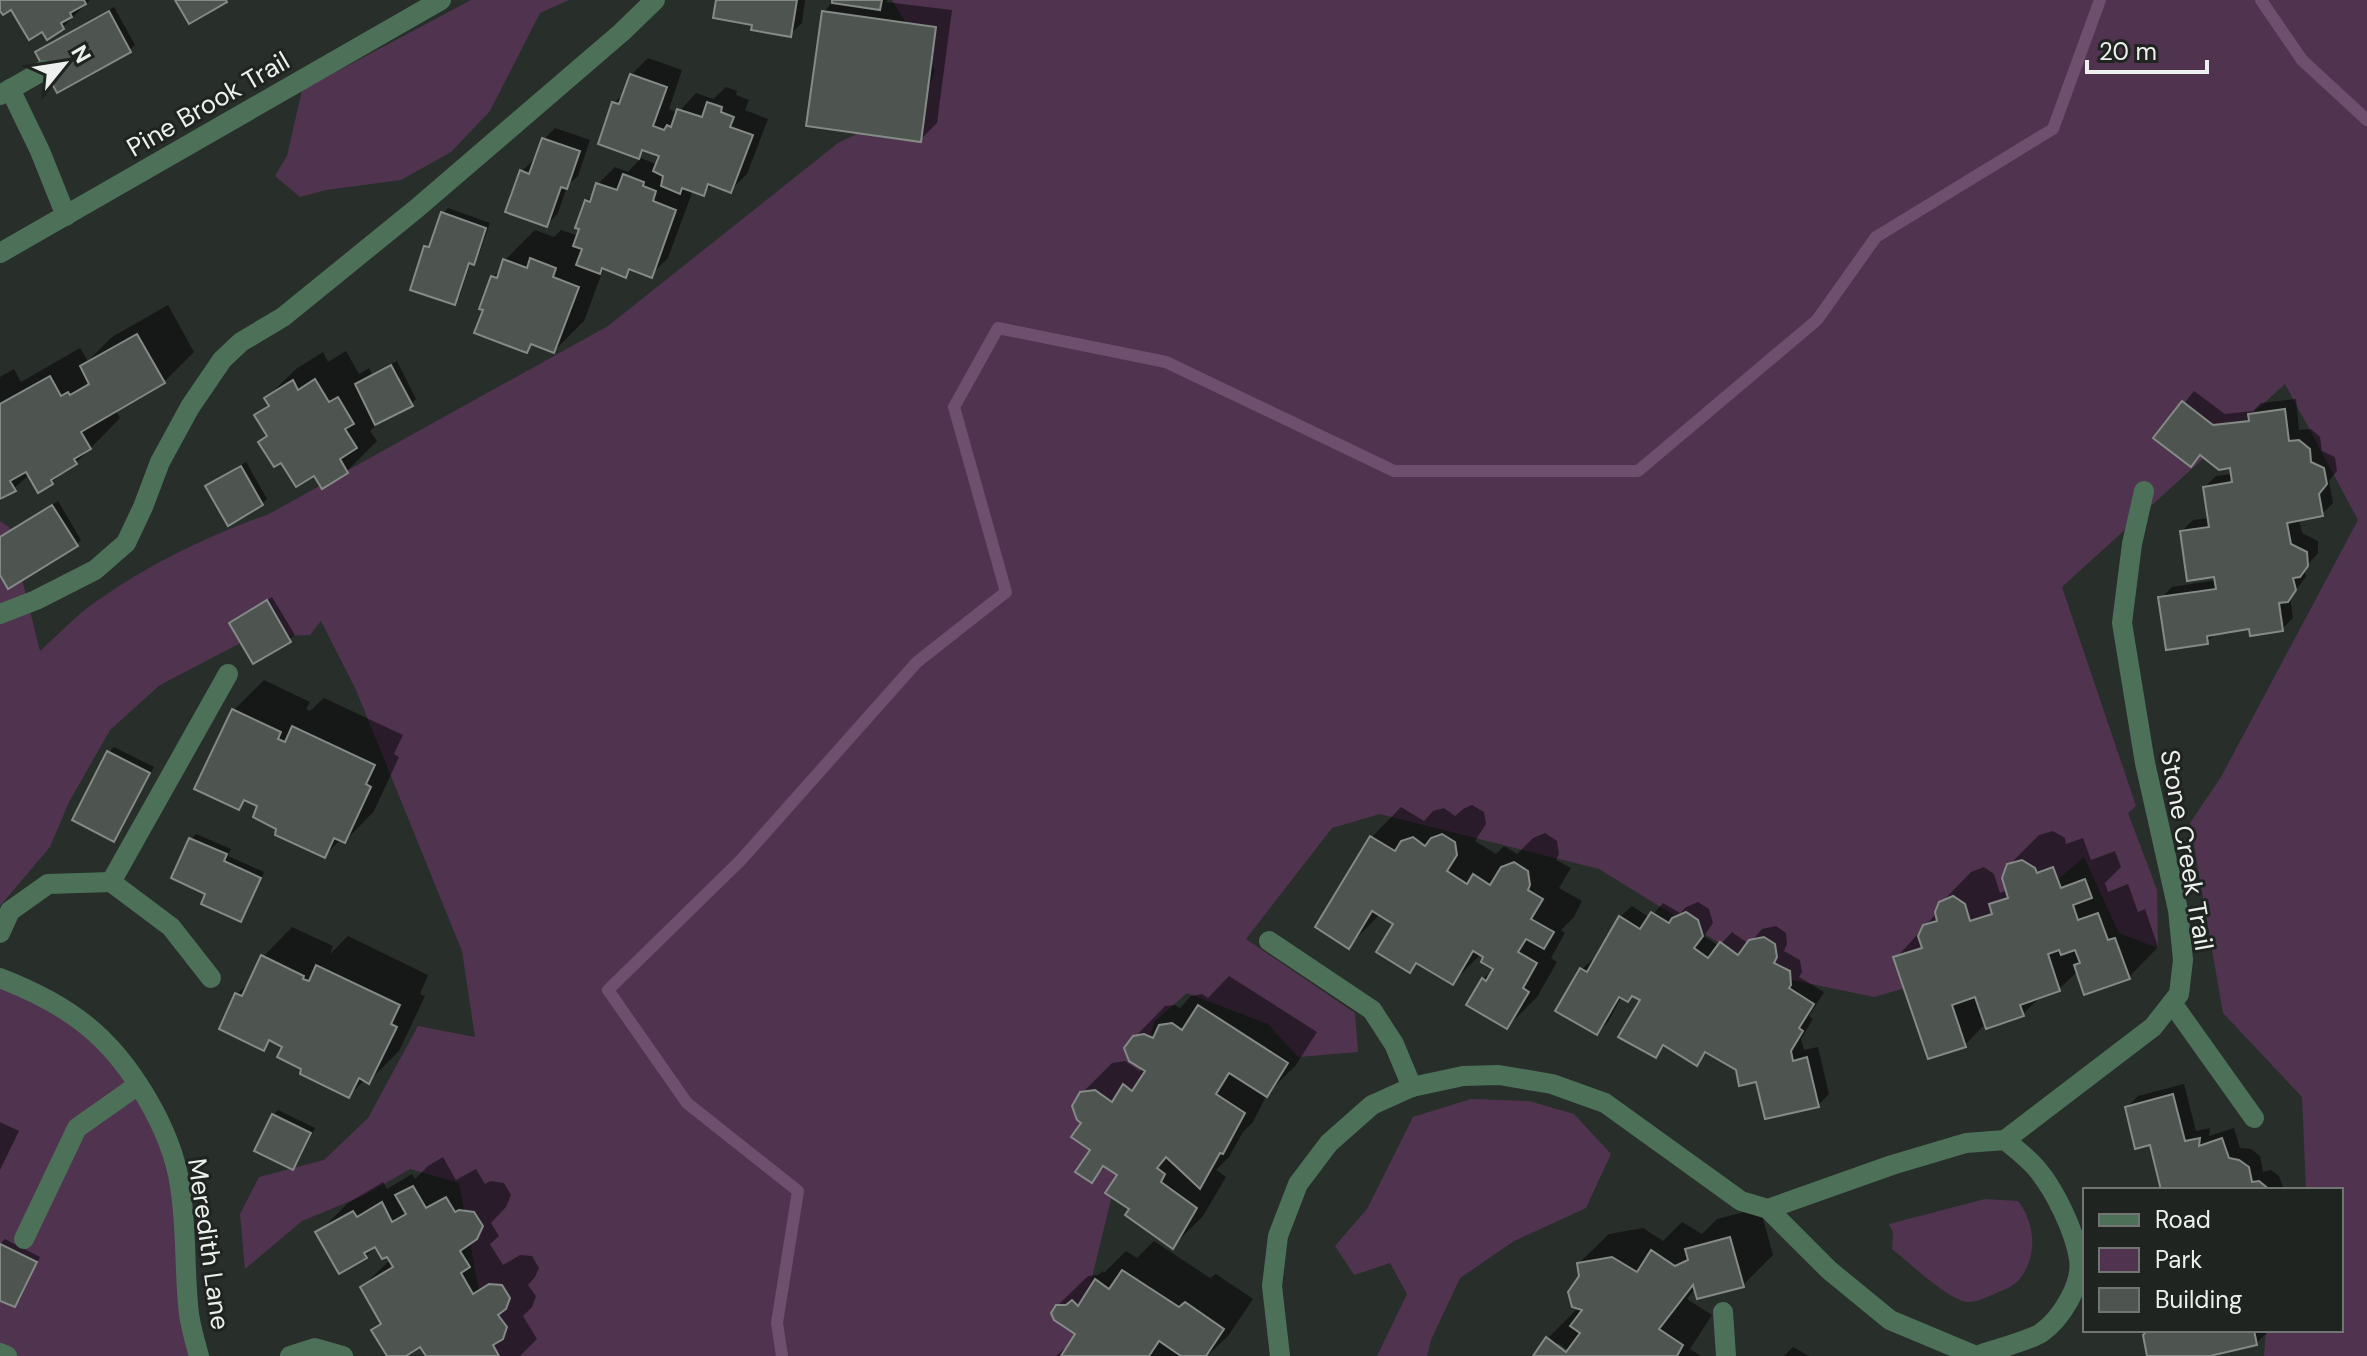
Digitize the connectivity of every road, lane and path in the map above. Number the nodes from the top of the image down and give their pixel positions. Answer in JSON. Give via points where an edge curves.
{"nodes":[{"id":1,"x":441,"y":0,"type":"edge"},
{"id":2,"x":655,"y":0,"type":"edge"},
{"id":3,"x":44,"y":70,"type":"dead end"},
{"id":4,"x":5,"y":92,"type":"edge"},
{"id":5,"x":66,"y":216,"type":"junction"},
{"id":6,"x":0,"y":253,"type":"edge"},
{"id":7,"x":2144,"y":491,"type":"dead end"},
{"id":8,"x":0,"y":614,"type":"edge"},
{"id":9,"x":228,"y":674,"type":"dead end"},
{"id":10,"x":111,"y":882,"type":"junction"},
{"id":11,"x":0,"y":933,"type":"edge"},
{"id":12,"x":1269,"y":941,"type":"dead end"},
{"id":13,"x":0,"y":978,"type":"edge"},
{"id":14,"x":211,"y":978,"type":"dead end"},
{"id":15,"x":2172,"y":1003,"type":"junction"},
{"id":16,"x":138,"y":1085,"type":"junction"},
{"id":17,"x":1412,"y":1087,"type":"junction"},
{"id":18,"x":2254,"y":1118,"type":"dead end"},
{"id":19,"x":2005,"y":1140,"type":"junction"},
{"id":20,"x":1768,"y":1209,"type":"junction"},
{"id":21,"x":24,"y":1239,"type":"dead end"},
{"id":22,"x":1723,"y":1312,"type":"dead end"},
{"id":23,"x":0,"y":1353,"type":"edge"},
{"id":24,"x":7,"y":1356,"type":"edge"},
{"id":25,"x":199,"y":1356,"type":"edge"},
{"id":26,"x":290,"y":1356,"type":"edge"},
{"id":27,"x":343,"y":1356,"type":"edge"},
{"id":28,"x":1280,"y":1356,"type":"edge"},
{"id":29,"x":1726,"y":1356,"type":"edge"},
{"id":30,"x":1976,"y":1356,"type":"edge"}],
"edges":[{"from":1,"to":5,"type":"street","name":"Pine Brook Trail"},
{"from":2,"to":8,"type":"street","via":[[416,209],[222,360],[160,462],[126,543],[95,570]]},
{"from":3,"to":4,"type":"street"},
{"from":4,"to":5,"type":"street","via":[[40,151]]},
{"from":5,"to":6,"type":"street","name":"Pine Brook Trail"},
{"from":7,"to":15,"type":"street","name":"Stone Creek Trail","via":[[2122,623],[2145,763],[2178,910],[2183,960],[2179,994]]},
{"from":9,"to":10,"type":"street"},
{"from":10,"to":11,"type":"street","via":[[48,884],[10,911]]},
{"from":10,"to":14,"type":"street","via":[[171,927]]},
{"from":12,"to":17,"type":"street","via":[[1372,1010]]},
{"from":13,"to":16,"type":"street","name":"Meredith Lane","via":[[57,1004],[88,1026]]},
{"from":15,"to":18,"type":"street"},
{"from":15,"to":19,"type":"street","name":"Stone Creek Trail","via":[[2153,1027]]},
{"from":16,"to":21,"type":"street","via":[[77,1128]]},
{"from":16,"to":25,"type":"street","name":"Meredith Lane","via":[[157,1117],[180,1185],[189,1318]]},
{"from":17,"to":20,"type":"street","via":[[1499,1075],[1552,1084],[1605,1103],[1741,1201]]},
{"from":17,"to":28,"type":"street","via":[[1372,1105],[1329,1143],[1298,1184],[1278,1236],[1272,1286]]},
{"from":19,"to":20,"type":"street","via":[[1966,1143]]},
{"from":19,"to":30,"type":"street","via":[[2051,1190],[2080,1260],[2065,1307],[2040,1333]]},
{"from":20,"to":30,"type":"street","via":[[1829,1270],[1890,1320]]},
{"from":22,"to":29,"type":"street"},
{"from":23,"to":24,"type":"street"},
{"from":26,"to":27,"type":"street","via":[[315,1348]]}]}
